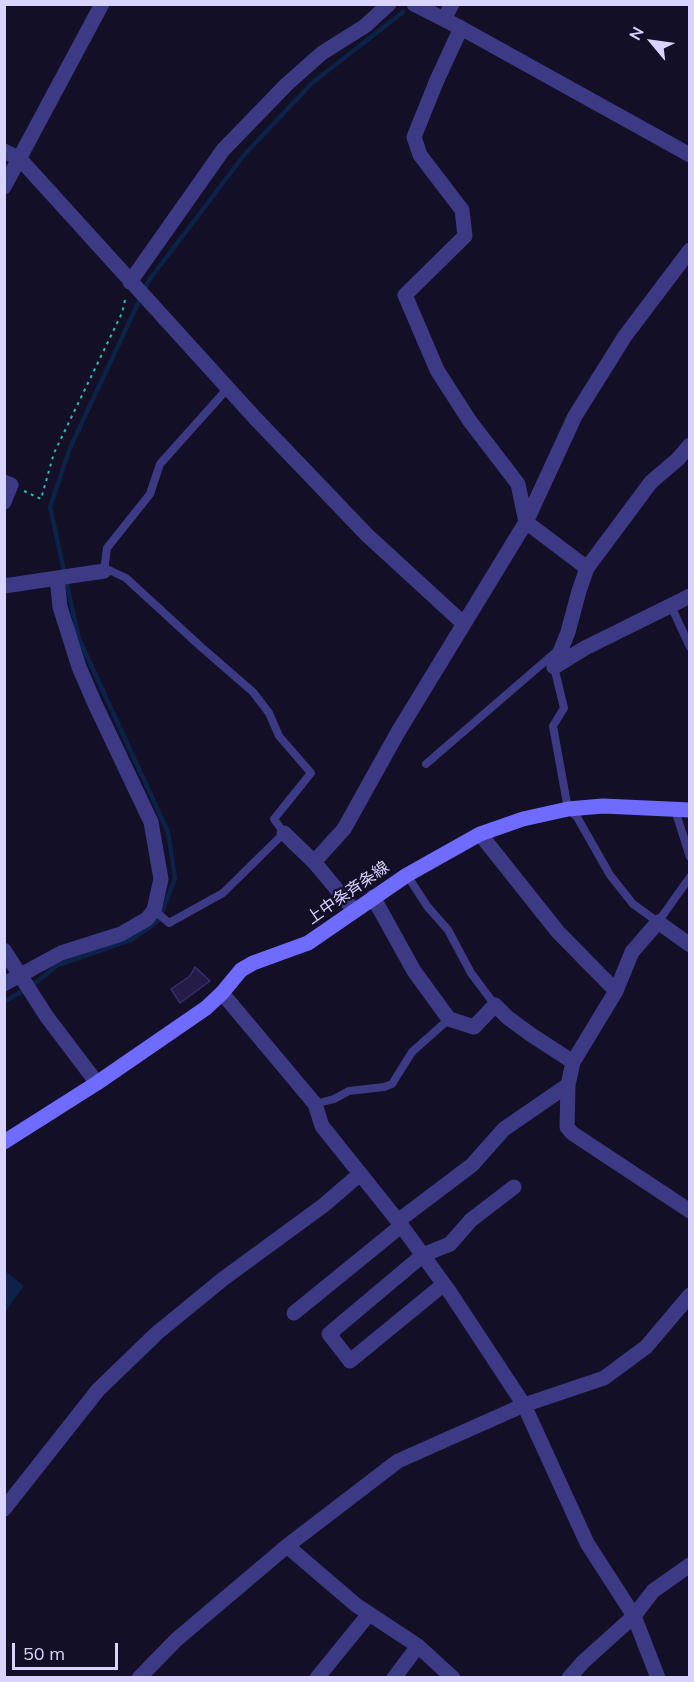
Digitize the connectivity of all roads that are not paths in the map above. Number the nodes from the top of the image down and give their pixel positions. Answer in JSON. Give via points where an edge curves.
{"nodes":[{"id":1,"x":102,"y":4,"type":"edge"},
{"id":2,"x":389,"y":4,"type":"edge"},
{"id":3,"x":414,"y":4,"type":"edge"},
{"id":4,"x":452,"y":4,"type":"edge"},
{"id":5,"x":444,"y":19,"type":"junction"},
{"id":6,"x":461,"y":28,"type":"junction"},
{"id":7,"x":4,"y":151,"type":"edge"},
{"id":8,"x":690,"y":155,"type":"edge"},
{"id":9,"x":20,"y":159,"type":"junction"},
{"id":10,"x":4,"y":187,"type":"edge"},
{"id":11,"x":690,"y":250,"type":"edge"},
{"id":12,"x":130,"y":282,"type":"junction"},
{"id":13,"x":228,"y":388,"type":"junction"},
{"id":14,"x":690,"y":446,"type":"edge"},
{"id":15,"x":8,"y":484,"type":"edge"},
{"id":16,"x":4,"y":502,"type":"edge"},
{"id":17,"x":526,"y":522,"type":"junction"},
{"id":18,"x":587,"y":568,"type":"junction"},
{"id":19,"x":104,"y":571,"type":"junction"},
{"id":20,"x":57,"y":578,"type":"junction"},
{"id":21,"x":4,"y":586,"type":"edge"},
{"id":22,"x":690,"y":596,"type":"edge"},
{"id":23,"x":671,"y":606,"type":"junction"},
{"id":24,"x":464,"y":624,"type":"junction"},
{"id":25,"x":563,"y":646,"type":"junction"},
{"id":26,"x":690,"y":647,"type":"edge"},
{"id":27,"x":554,"y":667,"type":"junction"},
{"id":28,"x":426,"y":764,"type":"dead end"},
{"id":29,"x":568,"y":809,"type":"junction"},
{"id":30,"x":682,"y":810,"type":"edge"},
{"id":31,"x":285,"y":833,"type":"junction"},
{"id":32,"x":480,"y":834,"type":"junction"},
{"id":33,"x":690,"y":857,"type":"edge"},
{"id":34,"x":314,"y":862,"type":"junction"},
{"id":35,"x":407,"y":875,"type":"junction"},
{"id":36,"x":690,"y":877,"type":"edge"},
{"id":37,"x":373,"y":897,"type":"junction"},
{"id":38,"x":154,"y":910,"type":"junction"},
{"id":39,"x":354,"y":910,"type":"junction"},
{"id":40,"x":658,"y":922,"type":"junction"},
{"id":41,"x":690,"y":945,"type":"edge"},
{"id":42,"x":4,"y":950,"type":"edge"},
{"id":43,"x":19,"y":975,"type":"junction"},
{"id":44,"x":4,"y":984,"type":"edge"},
{"id":45,"x":616,"y":991,"type":"junction"},
{"id":46,"x":222,"y":993,"type":"junction"},
{"id":47,"x":495,"y":1005,"type":"junction"},
{"id":48,"x":449,"y":1019,"type":"junction"},
{"id":49,"x":573,"y":1062,"type":"junction"},
{"id":50,"x":97,"y":1083,"type":"junction"},
{"id":51,"x":568,"y":1086,"type":"junction"},
{"id":52,"x":315,"y":1104,"type":"junction"},
{"id":53,"x":4,"y":1142,"type":"edge"},
{"id":54,"x":360,"y":1174,"type":"junction"},
{"id":55,"x":514,"y":1187,"type":"dead end"},
{"id":56,"x":690,"y":1211,"type":"edge"},
{"id":57,"x":400,"y":1223,"type":"junction"},
{"id":58,"x":423,"y":1255,"type":"junction"},
{"id":59,"x":444,"y":1284,"type":"junction"},
{"id":60,"x":690,"y":1295,"type":"edge"},
{"id":61,"x":294,"y":1313,"type":"dead end"},
{"id":62,"x":524,"y":1405,"type":"junction"},
{"id":63,"x":4,"y":1509,"type":"edge"},
{"id":64,"x":287,"y":1546,"type":"junction"},
{"id":65,"x":690,"y":1565,"type":"edge"},
{"id":66,"x":369,"y":1614,"type":"junction"},
{"id":67,"x":634,"y":1616,"type":"junction"},
{"id":68,"x":418,"y":1646,"type":"junction"},
{"id":69,"x":139,"y":1677,"type":"edge"},
{"id":70,"x":317,"y":1677,"type":"edge"},
{"id":71,"x":394,"y":1677,"type":"edge"},
{"id":72,"x":453,"y":1677,"type":"edge"},
{"id":73,"x":569,"y":1677,"type":"edge"},
{"id":74,"x":658,"y":1677,"type":"edge"}],
"edges":[{"from":1,"to":9,"type":"street"},
{"from":2,"to":12,"type":"street","via":[[366,26],[322,53],[223,150]]},
{"from":3,"to":5,"type":"street"},
{"from":4,"to":5,"type":"street"},
{"from":5,"to":6,"type":"street"},
{"from":6,"to":8,"type":"street"},
{"from":6,"to":17,"type":"street","via":[[414,137],[420,155],[462,210],[465,236],[405,295],[437,370],[518,484]]},
{"from":7,"to":9,"type":"street"},
{"from":9,"to":10,"type":"street"},
{"from":9,"to":12,"type":"street"},
{"from":11,"to":17,"type":"street","via":[[625,336],[574,416]]},
{"from":12,"to":13,"type":"street"},
{"from":13,"to":19,"type":"lane","via":[[160,464],[150,494],[107,548]]},
{"from":13,"to":24,"type":"street","via":[[367,535]]},
{"from":14,"to":18,"type":"street","via":[[651,482]]},
{"from":15,"to":16,"type":"street"},
{"from":17,"to":18,"type":"street"},
{"from":17,"to":24,"type":"street"},
{"from":18,"to":25,"type":"street"},
{"from":19,"to":20,"type":"street"},
{"from":19,"to":31,"type":"lane","via":[[126,578],[253,692],[269,713],[279,736],[311,773],[274,819]]},
{"from":20,"to":21,"type":"street"},
{"from":20,"to":38,"type":"street","via":[[60,607],[79,667],[151,822],[161,879]]},
{"from":22,"to":23,"type":"street"},
{"from":23,"to":26,"type":"lane"},
{"from":23,"to":27,"type":"street"},
{"from":24,"to":34,"type":"street","via":[[344,829]]},
{"from":25,"to":27,"type":"street"},
{"from":25,"to":28,"type":"lane"},
{"from":27,"to":29,"type":"lane","via":[[564,708],[553,726]]},
{"from":29,"to":30,"type":"main road","name":"上中条斉条線","via":[[603,806]]},
{"from":29,"to":32,"type":"main road","name":"上中条斉条線"},
{"from":29,"to":40,"type":"lane","via":[[633,904]]},
{"from":30,"to":33,"type":"lane"},
{"from":31,"to":34,"type":"street"},
{"from":31,"to":38,"type":"lane","via":[[223,893],[169,923]]},
{"from":32,"to":35,"type":"main road","name":"上中条斉条線"},
{"from":32,"to":45,"type":"street","via":[[558,932]]},
{"from":34,"to":39,"type":"street"},
{"from":35,"to":37,"type":"main road","name":"上中条斉条線"},
{"from":35,"to":47,"type":"lane","via":[[448,930],[471,973]]},
{"from":36,"to":40,"type":"lane"},
{"from":37,"to":39,"type":"main road","name":"上中条斉条線"},
{"from":37,"to":48,"type":"street","via":[[414,972]]},
{"from":38,"to":43,"type":"street","via":[[147,920],[121,934],[61,953]]},
{"from":39,"to":46,"type":"main road","name":"上中条斉条線","via":[[308,943],[241,970]]},
{"from":40,"to":41,"type":"street"},
{"from":40,"to":45,"type":"street","via":[[632,952]]},
{"from":42,"to":43,"type":"street"},
{"from":43,"to":44,"type":"street"},
{"from":43,"to":50,"type":"street"},
{"from":45,"to":49,"type":"street"},
{"from":46,"to":50,"type":"main road","name":"上中条斉条線"},
{"from":46,"to":52,"type":"street"},
{"from":47,"to":48,"type":"street","via":[[474,1027]]},
{"from":47,"to":49,"type":"street"},
{"from":48,"to":52,"type":"lane","via":[[412,1052],[392,1084],[349,1091]]},
{"from":49,"to":51,"type":"street"},
{"from":50,"to":53,"type":"main road","name":"上中条斉条線"},
{"from":51,"to":56,"type":"street","via":[[567,1127],[572,1133]]},
{"from":51,"to":57,"type":"street","via":[[504,1129],[472,1165]]},
{"from":52,"to":54,"type":"street","via":[[322,1126]]},
{"from":54,"to":57,"type":"street"},
{"from":54,"to":63,"type":"street","via":[[157,1333],[98,1390]]},
{"from":55,"to":58,"type":"street","via":[[471,1220],[450,1244]]},
{"from":57,"to":58,"type":"street"},
{"from":57,"to":61,"type":"street"},
{"from":58,"to":59,"type":"street"},
{"from":58,"to":59,"type":"street","via":[[329,1334],[350,1361]]},
{"from":59,"to":62,"type":"street"},
{"from":60,"to":62,"type":"street","via":[[646,1347],[604,1378]]},
{"from":62,"to":64,"type":"street","via":[[398,1461]]},
{"from":62,"to":67,"type":"street","via":[[587,1543]]},
{"from":64,"to":66,"type":"street"},
{"from":64,"to":69,"type":"street","via":[[176,1640]]},
{"from":65,"to":67,"type":"street","via":[[652,1591]]},
{"from":66,"to":68,"type":"street"},
{"from":66,"to":70,"type":"street"},
{"from":67,"to":73,"type":"street"},
{"from":67,"to":74,"type":"street"},
{"from":68,"to":71,"type":"street"},
{"from":68,"to":72,"type":"street"}]}
